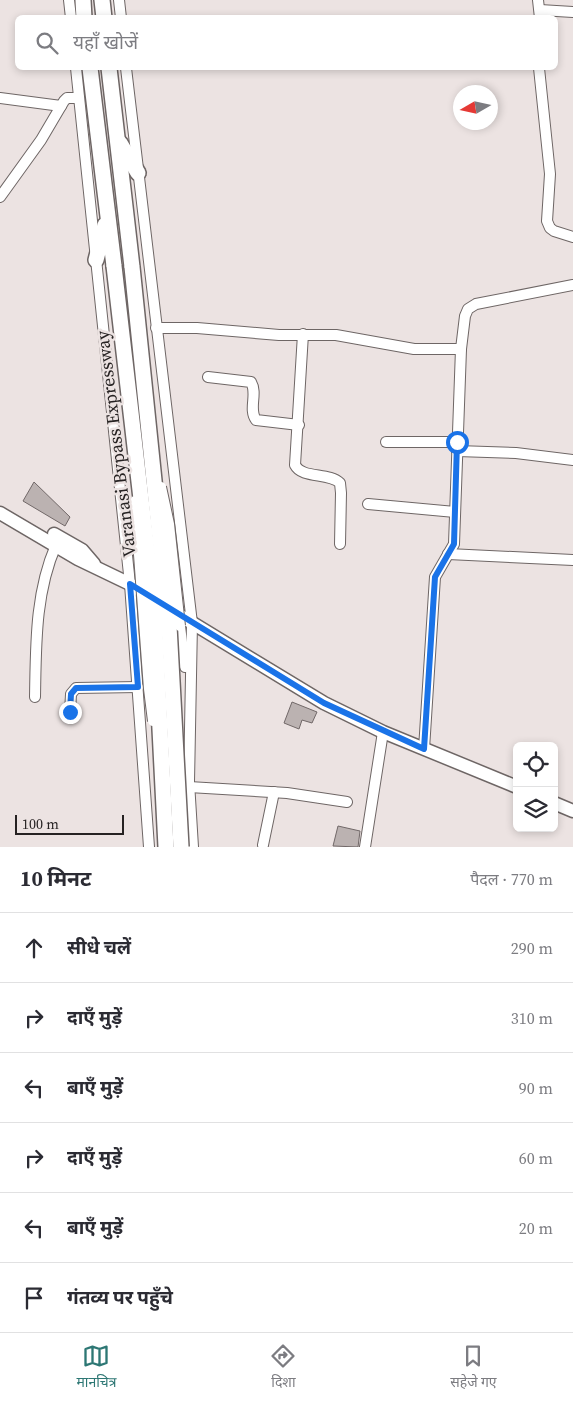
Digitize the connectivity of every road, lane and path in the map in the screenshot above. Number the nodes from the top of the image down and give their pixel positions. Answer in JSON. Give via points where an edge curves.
{"nodes":[{"id":1,"x":69,"y":0,"type":"edge"},
{"id":2,"x":82,"y":0,"type":"edge"},
{"id":3,"x":102,"y":0,"type":"edge"},
{"id":4,"x":119,"y":0,"type":"edge"},
{"id":5,"x":539,"y":9,"type":"edge"},
{"id":6,"x":573,"y":12,"type":"edge"},
{"id":7,"x":71,"y":15,"type":"edge"},
{"id":8,"x":84,"y":15,"type":"edge"},
{"id":9,"x":104,"y":15,"type":"edge"},
{"id":10,"x":121,"y":15,"type":"edge"},
{"id":11,"x":76,"y":70,"type":"edge"},
{"id":12,"x":90,"y":70,"type":"edge"},
{"id":13,"x":109,"y":70,"type":"edge"},
{"id":14,"x":126,"y":70,"type":"edge"},
{"id":15,"x":539,"y":70,"type":"edge"},
{"id":16,"x":0,"y":98,"type":"edge"},
{"id":17,"x":79,"y":98,"type":"junction"},
{"id":18,"x":61,"y":106,"type":"junction"},
{"id":19,"x":117,"y":137,"type":"junction"},
{"id":20,"x":138,"y":173,"type":"junction"},
{"id":21,"x":0,"y":197,"type":"edge"},
{"id":22,"x":108,"y":218,"type":"junction"},
{"id":23,"x":573,"y":237,"type":"edge"},
{"id":24,"x":96,"y":260,"type":"junction"},
{"id":25,"x":573,"y":285,"type":"edge"},
{"id":26,"x":156,"y":328,"type":"junction"},
{"id":27,"x":303,"y":334,"type":"junction"},
{"id":28,"x":460,"y":349,"type":"junction"},
{"id":29,"x":208,"y":377,"type":"dead end"},
{"id":30,"x":299,"y":425,"type":"junction"},
{"id":31,"x":148,"y":427,"type":"junction"},
{"id":32,"x":386,"y":442,"type":"dead end"},
{"id":33,"x":457,"y":447,"type":"junction"},
{"id":34,"x":573,"y":460,"type":"edge"},
{"id":35,"x":0,"y":503,"type":"edge"},
{"id":36,"x":368,"y":504,"type":"dead end"},
{"id":37,"x":0,"y":512,"type":"edge"},
{"id":38,"x":455,"y":512,"type":"junction"},
{"id":39,"x":340,"y":544,"type":"dead end"},
{"id":40,"x":56,"y":545,"type":"junction"},
{"id":41,"x":448,"y":554,"type":"junction"},
{"id":42,"x":573,"y":560,"type":"edge"},
{"id":43,"x":97,"y":567,"type":"junction"},
{"id":44,"x":130,"y":584,"type":"junction"},
{"id":45,"x":186,"y":624,"type":"junction"},
{"id":46,"x":138,"y":687,"type":"junction"},
{"id":47,"x":35,"y":697,"type":"dead end"},
{"id":48,"x":70,"y":712,"type":"dead end"},
{"id":49,"x":383,"y":732,"type":"junction"},
{"id":50,"x":424,"y":749,"type":"junction"},
{"id":51,"x":513,"y":785,"type":"edge"},
{"id":52,"x":189,"y":787,"type":"junction"},
{"id":53,"x":274,"y":792,"type":"junction"},
{"id":54,"x":347,"y":802,"type":"dead end"},
{"id":55,"x":558,"y":804,"type":"edge"},
{"id":56,"x":573,"y":810,"type":"edge"},
{"id":57,"x":264,"y":845,"type":"dead end"},
{"id":58,"x":149,"y":847,"type":"edge"},
{"id":59,"x":166,"y":847,"type":"edge"},
{"id":60,"x":181,"y":847,"type":"edge"},
{"id":61,"x":193,"y":847,"type":"edge"},
{"id":62,"x":365,"y":847,"type":"edge"}],
"edges":[{"from":1,"to":7,"type":"street"},
{"from":2,"to":8,"type":"highway"},
{"from":3,"to":9,"type":"highway"},
{"from":4,"to":10,"type":"street"},
{"from":5,"to":6,"type":"street"},
{"from":11,"to":17,"type":"street"},
{"from":12,"to":22,"type":"highway","name":"Varanasi Bypass Expressway"},
{"from":13,"to":19,"type":"highway","name":"Varanasi Bypass Expressway"},
{"from":14,"to":20,"type":"street"},
{"from":15,"to":23,"type":"street","via":[[550,174],[547,220],[554,231]]},
{"from":16,"to":18,"type":"street"},
{"from":17,"to":18,"type":"street","via":[[67,98]]},
{"from":17,"to":24,"type":"street"},
{"from":18,"to":21,"type":"street"},
{"from":19,"to":20,"type":"highway"},
{"from":19,"to":31,"type":"highway","name":"Varanasi Bypass Expressway","bridge":true},
{"from":20,"to":26,"type":"street"},
{"from":22,"to":24,"type":"highway"},
{"from":22,"to":59,"type":"highway","name":"Varanasi Bypass Expressway","bridge":true,"via":[[154,611]]},
{"from":24,"to":44,"type":"street"},
{"from":25,"to":28,"type":"street","via":[[476,304],[468,309],[465,316]]},
{"from":26,"to":27,"type":"street"},
{"from":26,"to":45,"type":"street"},
{"from":27,"to":28,"type":"street","via":[[336,335],[414,349]]},
{"from":27,"to":30,"type":"street"},
{"from":28,"to":33,"type":"street"},
{"from":29,"to":30,"type":"street","via":[[251,382],[254,394],[252,414],[256,420]]},
{"from":30,"to":39,"type":"street","via":[[296,468],[340,483]]},
{"from":31,"to":45,"type":"street","bridge":true},
{"from":31,"to":60,"type":"highway","name":"Varanasi Bypass Expressway","bridge":true,"via":[[169,626]]},
{"from":32,"to":33,"type":"street"},
{"from":33,"to":34,"type":"street"},
{"from":33,"to":38,"type":"street"},
{"from":35,"to":43,"type":"main road","via":[[82,550]]},
{"from":36,"to":38,"type":"street"},
{"from":37,"to":40,"type":"main road"},
{"from":38,"to":41,"type":"street","via":[[454,544]]},
{"from":40,"to":43,"type":"main road"},
{"from":40,"to":47,"type":"street","via":[[47,565],[37,616]]},
{"from":41,"to":42,"type":"street"},
{"from":41,"to":50,"type":"street","via":[[435,577]]},
{"from":43,"to":44,"type":"main road"},
{"from":44,"to":45,"type":"main road"},
{"from":44,"to":46,"type":"street"},
{"from":45,"to":49,"type":"main road","via":[[298,689]]},
{"from":45,"to":52,"type":"street"},
{"from":46,"to":48,"type":"street","via":[[76,688],[71,694]]},
{"from":46,"to":58,"type":"street"},
{"from":49,"to":50,"type":"main road"},
{"from":49,"to":62,"type":"street"},
{"from":50,"to":51,"type":"main road"},
{"from":52,"to":53,"type":"street"},
{"from":52,"to":61,"type":"street"},
{"from":53,"to":54,"type":"street"},
{"from":53,"to":57,"type":"street"},
{"from":55,"to":56,"type":"main road"}]}
